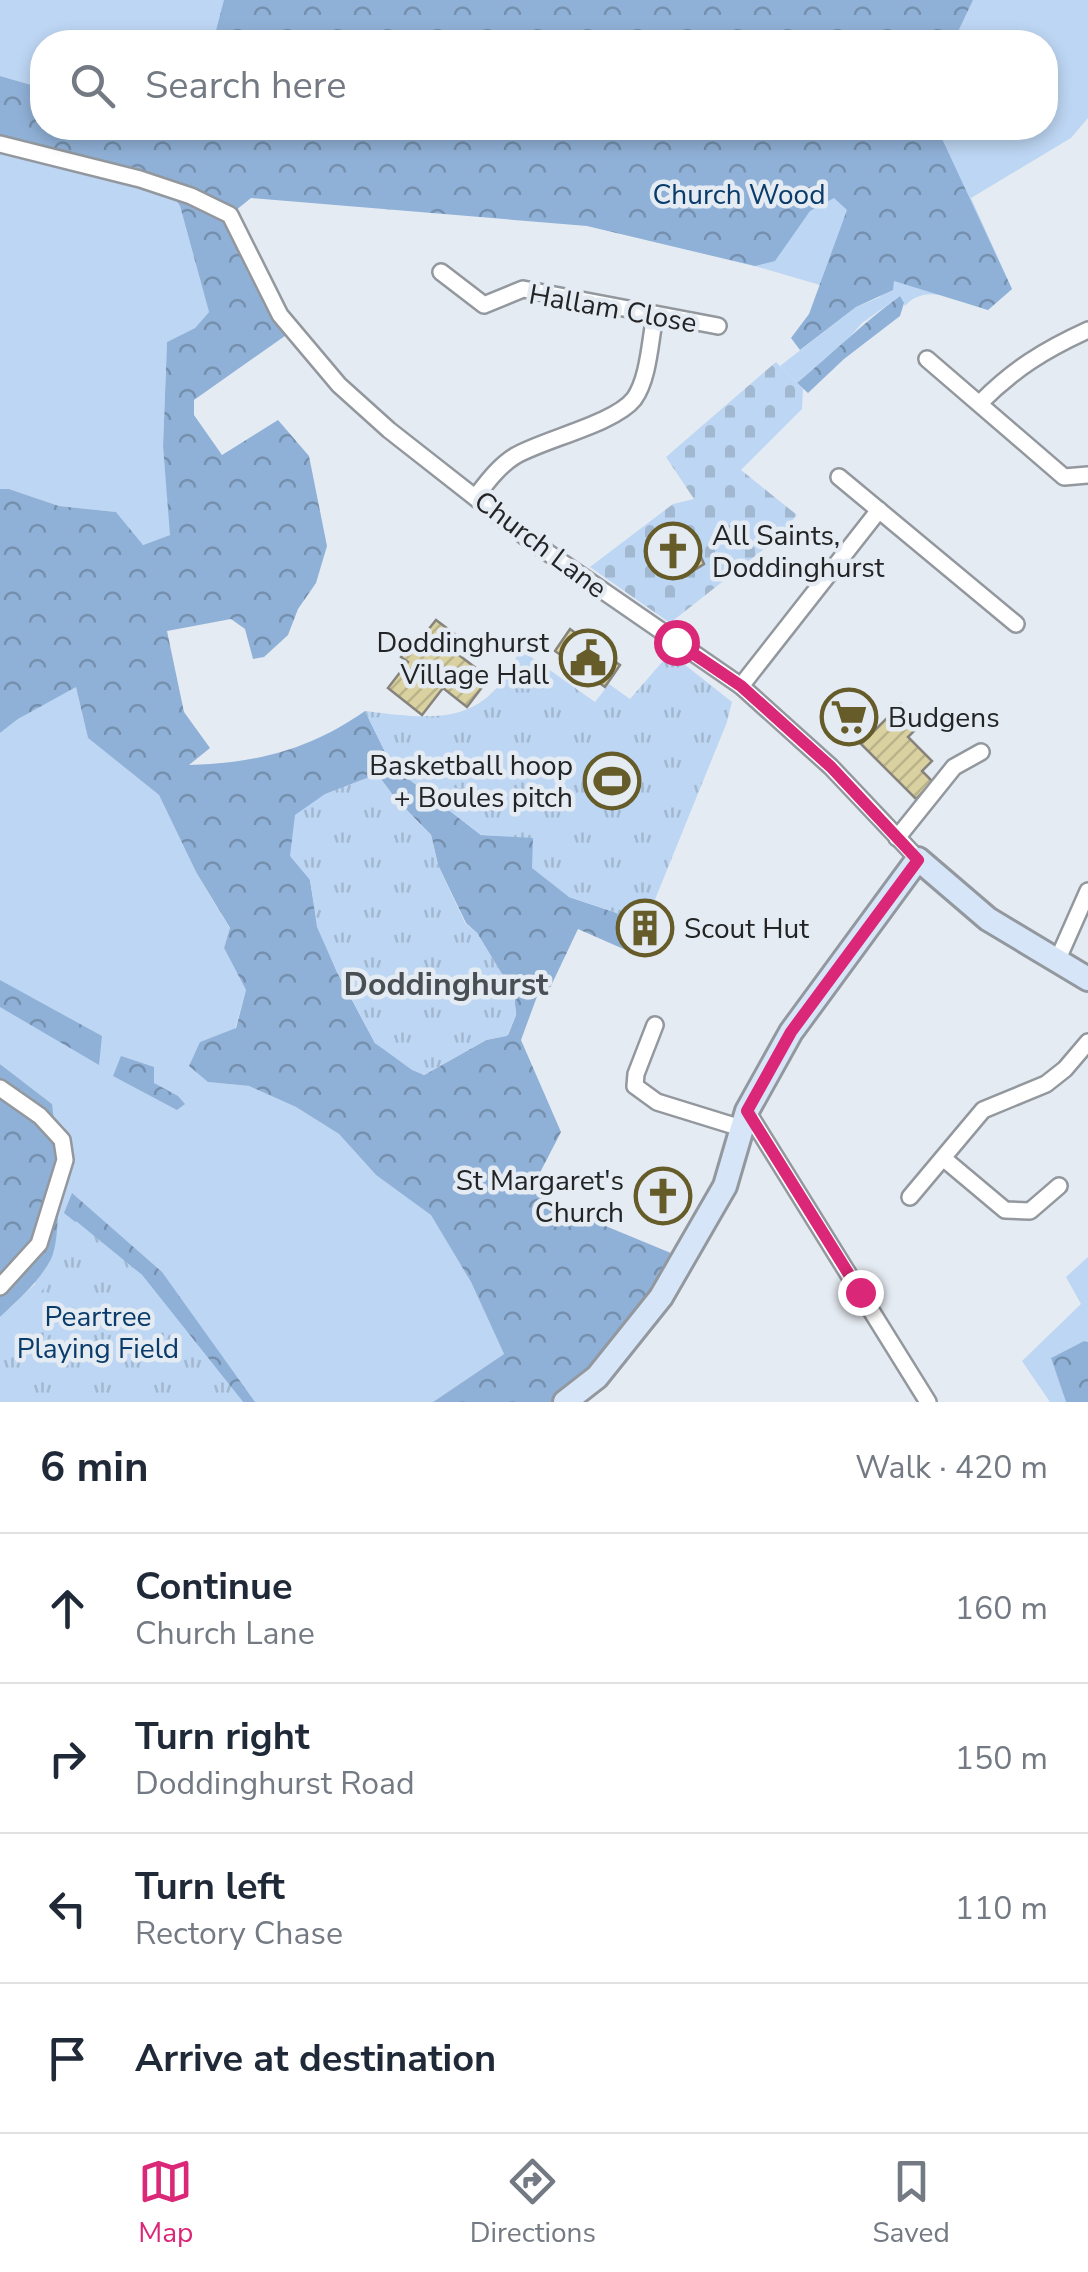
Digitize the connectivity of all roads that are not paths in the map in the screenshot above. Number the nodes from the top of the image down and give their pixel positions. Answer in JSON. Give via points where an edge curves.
{"nodes":[{"id":1,"x":0,"y":144,"type":"edge"},
{"id":2,"x":441,"y":272,"type":"dead end"},
{"id":3,"x":655,"y":316,"type":"junction"},
{"id":4,"x":718,"y":326,"type":"dead end"},
{"id":5,"x":1088,"y":330,"type":"edge"},
{"id":6,"x":927,"y":359,"type":"dead end"},
{"id":7,"x":980,"y":403,"type":"junction"},
{"id":8,"x":1088,"y":475,"type":"edge"},
{"id":9,"x":839,"y":477,"type":"dead end"},
{"id":10,"x":477,"y":496,"type":"junction"},
{"id":11,"x":879,"y":510,"type":"junction"},
{"id":12,"x":1016,"y":624,"type":"dead end"},
{"id":13,"x":741,"y":686,"type":"junction"},
{"id":14,"x":981,"y":752,"type":"dead end"},
{"id":15,"x":898,"y":838,"type":"junction"},
{"id":16,"x":918,"y":860,"type":"junction"},
{"id":17,"x":1088,"y":891,"type":"edge"},
{"id":18,"x":1057,"y":961,"type":"junction"},
{"id":19,"x":1088,"y":979,"type":"edge"},
{"id":20,"x":654,"y":1025,"type":"dead end"},
{"id":21,"x":1088,"y":1042,"type":"edge"},
{"id":22,"x":0,"y":1088,"type":"edge"},
{"id":23,"x":744,"y":1120,"type":"junction"},
{"id":24,"x":943,"y":1158,"type":"junction"},
{"id":25,"x":1059,"y":1186,"type":"dead end"},
{"id":26,"x":910,"y":1197,"type":"dead end"},
{"id":27,"x":0,"y":1288,"type":"edge"},
{"id":28,"x":565,"y":1402,"type":"edge"},
{"id":29,"x":928,"y":1402,"type":"edge"}],
"edges":[{"from":1,"to":10,"type":"street","name":"Church Lane","via":[[140,179],[230,215],[280,316],[338,386]]},
{"from":2,"to":3,"type":"street","name":"Hallam Close","via":[[484,305],[523,289]]},
{"from":3,"to":4,"type":"street","name":"Hallam Close"},
{"from":3,"to":10,"type":"street","via":[[633,399],[614,414],[516,455]]},
{"from":5,"to":7,"type":"street","via":[[1008,374]]},
{"from":6,"to":7,"type":"street"},
{"from":7,"to":8,"type":"street","via":[[1064,477]]},
{"from":9,"to":11,"type":"street"},
{"from":10,"to":13,"type":"street","name":"Church Lane","via":[[528,539]]},
{"from":11,"to":12,"type":"street"},
{"from":11,"to":13,"type":"street"},
{"from":13,"to":15,"type":"street","name":"Church Lane"},
{"from":14,"to":15,"type":"street","via":[[954,767]]},
{"from":15,"to":16,"type":"street","name":"Church Lane"},
{"from":16,"to":18,"type":"street","name":"Church Lane","via":[[988,919]]},
{"from":16,"to":23,"type":"street","via":[[791,1032]]},
{"from":17,"to":18,"type":"street"},
{"from":18,"to":19,"type":"street","name":"Church Lane"},
{"from":20,"to":23,"type":"street","via":[[636,1086],[658,1102]]},
{"from":21,"to":24,"type":"street","via":[[1046,1084],[982,1110]]},
{"from":22,"to":27,"type":"street","via":[[62,1140],[65,1160],[39,1244]]},
{"from":23,"to":28,"type":"street","via":[[725,1186],[661,1297],[597,1377]]},
{"from":23,"to":29,"type":"street"},
{"from":24,"to":25,"type":"street","via":[[1005,1210],[1030,1210]]},
{"from":24,"to":26,"type":"street"}]}
